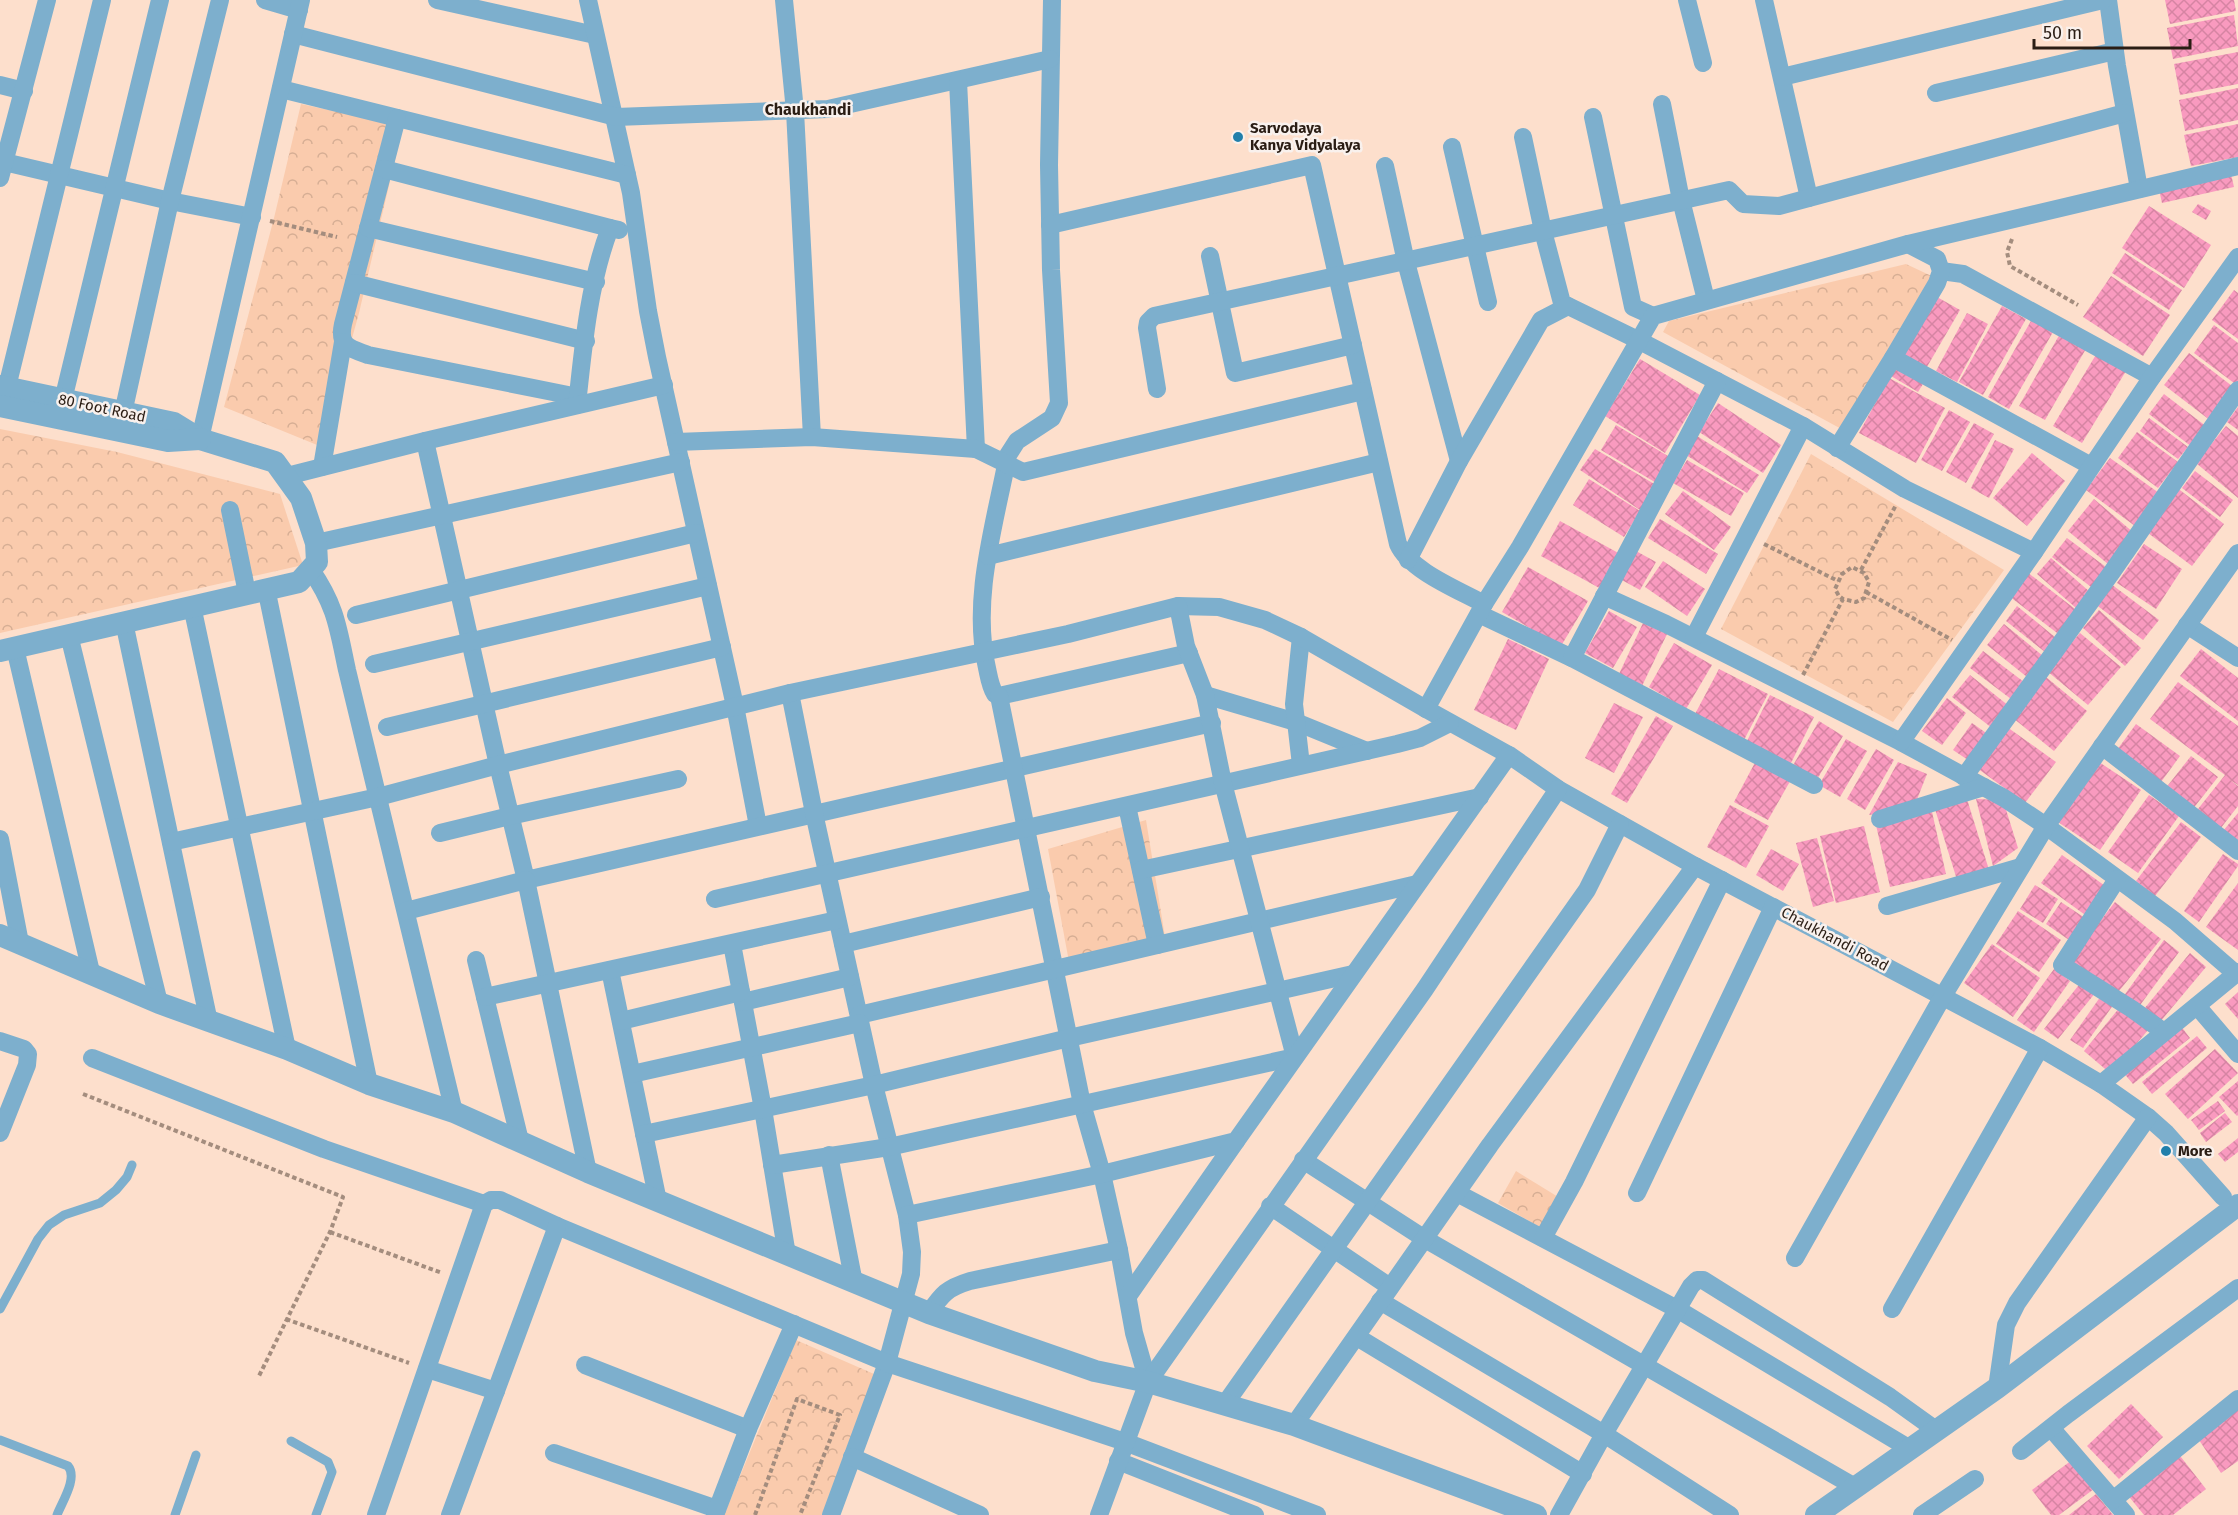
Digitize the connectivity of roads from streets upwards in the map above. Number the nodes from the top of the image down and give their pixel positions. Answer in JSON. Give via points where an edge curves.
{"nodes":[{"id":1,"x":47,"y":0,"type":"edge"},
{"id":2,"x":102,"y":0,"type":"edge"},
{"id":3,"x":160,"y":0,"type":"edge"},
{"id":4,"x":220,"y":0,"type":"edge"},
{"id":5,"x":265,"y":0,"type":"edge"},
{"id":6,"x":437,"y":0,"type":"edge"},
{"id":7,"x":588,"y":0,"type":"edge"},
{"id":8,"x":784,"y":0,"type":"edge"},
{"id":9,"x":1052,"y":0,"type":"edge"},
{"id":10,"x":1687,"y":0,"type":"edge"},
{"id":11,"x":1764,"y":0,"type":"edge"},
{"id":12,"x":2103,"y":0,"type":"edge"},
{"id":13,"x":2108,"y":0,"type":"edge"},
{"id":14,"x":300,"y":5,"type":"edge"},
{"id":15,"x":293,"y":34,"type":"junction"},
{"id":16,"x":595,"y":35,"type":"junction"},
{"id":17,"x":2115,"y":51,"type":"junction"},
{"id":18,"x":1050,"y":59,"type":"junction"},
{"id":19,"x":1703,"y":63,"type":"dead end"},
{"id":20,"x":1782,"y":78,"type":"junction"},
{"id":21,"x":958,"y":81,"type":"junction"},
{"id":22,"x":0,"y":85,"type":"edge"},
{"id":23,"x":281,"y":90,"type":"junction"},
{"id":24,"x":24,"y":91,"type":"junction"},
{"id":25,"x":1936,"y":93,"type":"dead end"},
{"id":26,"x":1662,"y":104,"type":"dead end"},
{"id":27,"x":795,"y":111,"type":"junction"},
{"id":28,"x":2125,"y":113,"type":"junction"},
{"id":29,"x":616,"y":117,"type":"junction"},
{"id":30,"x":1593,"y":117,"type":"dead end"},
{"id":31,"x":397,"y":118,"type":"junction"},
{"id":32,"x":1522,"y":137,"type":"dead end"},
{"id":33,"x":1452,"y":147,"type":"dead end"},
{"id":34,"x":1,"y":166,"type":"edge"},
{"id":35,"x":1385,"y":166,"type":"dead end"},
{"id":36,"x":2238,"y":166,"type":"edge"},
{"id":37,"x":384,"y":169,"type":"junction"},
{"id":38,"x":58,"y":174,"type":"junction"},
{"id":39,"x":627,"y":175,"type":"junction"},
{"id":40,"x":115,"y":188,"type":"junction"},
{"id":41,"x":2139,"y":189,"type":"junction"},
{"id":42,"x":1809,"y":198,"type":"junction"},
{"id":43,"x":1681,"y":200,"type":"junction"},
{"id":44,"x":170,"y":201,"type":"junction"},
{"id":45,"x":1614,"y":215,"type":"junction"},
{"id":46,"x":252,"y":217,"type":"junction"},
{"id":47,"x":1050,"y":225,"type":"junction"},
{"id":48,"x":368,"y":228,"type":"junction"},
{"id":49,"x":610,"y":228,"type":"junction"},
{"id":50,"x":1543,"y":231,"type":"junction"},
{"id":51,"x":637,"y":232,"type":"junction"},
{"id":52,"x":1908,"y":244,"type":"junction"},
{"id":53,"x":1475,"y":247,"type":"junction"},
{"id":54,"x":1210,"y":256,"type":"dead end"},
{"id":55,"x":2238,"y":257,"type":"edge"},
{"id":56,"x":1406,"y":262,"type":"junction"},
{"id":57,"x":1941,"y":270,"type":"junction"},
{"id":58,"x":1338,"y":277,"type":"junction"},
{"id":59,"x":596,"y":282,"type":"junction"},
{"id":60,"x":354,"y":283,"type":"junction"},
{"id":61,"x":1706,"y":300,"type":"junction"},
{"id":62,"x":1220,"y":302,"type":"junction"},
{"id":63,"x":1488,"y":302,"type":"dead end"},
{"id":64,"x":1568,"y":306,"type":"junction"},
{"id":65,"x":1653,"y":316,"type":"junction"},
{"id":66,"x":1638,"y":340,"type":"junction"},
{"id":67,"x":585,"y":341,"type":"junction"},
{"id":68,"x":343,"y":342,"type":"junction"},
{"id":69,"x":1353,"y":345,"type":"junction"},
{"id":70,"x":1893,"y":358,"type":"junction"},
{"id":71,"x":2152,"y":377,"type":"junction"},
{"id":72,"x":1717,"y":381,"type":"junction"},
{"id":73,"x":664,"y":385,"type":"junction"},
{"id":74,"x":1157,"y":389,"type":"dead end"},
{"id":75,"x":2238,"y":390,"type":"edge"},
{"id":76,"x":1363,"y":391,"type":"junction"},
{"id":77,"x":2,"y":393,"type":"edge"},
{"id":78,"x":63,"y":400,"type":"junction"},
{"id":79,"x":577,"y":401,"type":"junction"},
{"id":80,"x":123,"y":413,"type":"junction"},
{"id":81,"x":1803,"y":426,"type":"junction"},
{"id":82,"x":812,"y":437,"type":"junction"},
{"id":83,"x":200,"y":439,"type":"junction"},
{"id":84,"x":425,"y":441,"type":"junction"},
{"id":85,"x":676,"y":442,"type":"junction"},
{"id":86,"x":1837,"y":448,"type":"junction"},
{"id":87,"x":976,"y":449,"type":"junction"},
{"id":88,"x":1460,"y":460,"type":"junction"},
{"id":89,"x":681,"y":462,"type":"junction"},
{"id":90,"x":1379,"y":462,"type":"junction"},
{"id":91,"x":1006,"y":465,"type":"junction"},
{"id":92,"x":2091,"y":466,"type":"junction"},
{"id":93,"x":322,"y":467,"type":"junction"},
{"id":94,"x":281,"y":469,"type":"junction"},
{"id":95,"x":230,"y":510,"type":"dead end"},
{"id":96,"x":441,"y":516,"type":"junction"},
{"id":97,"x":696,"y":533,"type":"junction"},
{"id":98,"x":316,"y":543,"type":"junction"},
{"id":99,"x":2034,"y":552,"type":"junction"},
{"id":100,"x":2238,"y":553,"type":"edge"},
{"id":101,"x":988,"y":556,"type":"junction"},
{"id":102,"x":1408,"y":560,"type":"junction"},
{"id":103,"x":311,"y":570,"type":"junction"},
{"id":104,"x":708,"y":586,"type":"junction"},
{"id":105,"x":257,"y":590,"type":"junction"},
{"id":106,"x":458,"y":590,"type":"junction"},
{"id":107,"x":1604,"y":596,"type":"junction"},
{"id":108,"x":192,"y":606,"type":"junction"},
{"id":109,"x":1178,"y":606,"type":"junction"},
{"id":110,"x":1482,"y":609,"type":"junction"},
{"id":111,"x":356,"y":615,"type":"dead end"},
{"id":112,"x":124,"y":622,"type":"junction"},
{"id":113,"x":2187,"y":625,"type":"junction"},
{"id":114,"x":69,"y":635,"type":"junction"},
{"id":115,"x":1302,"y":637,"type":"junction"},
{"id":116,"x":1694,"y":638,"type":"junction"},
{"id":117,"x":470,"y":642,"type":"junction"},
{"id":118,"x":722,"y":647,"type":"junction"},
{"id":119,"x":8,"y":649,"type":"edge"},
{"id":120,"x":983,"y":651,"type":"junction"},
{"id":121,"x":1189,"y":653,"type":"junction"},
{"id":122,"x":1572,"y":658,"type":"junction"},
{"id":123,"x":2238,"y":658,"type":"edge"},
{"id":124,"x":374,"y":664,"type":"dead end"},
{"id":125,"x":790,"y":693,"type":"junction"},
{"id":126,"x":1205,"y":695,"type":"junction"},
{"id":127,"x":999,"y":696,"type":"junction"},
{"id":128,"x":484,"y":703,"type":"junction"},
{"id":129,"x":735,"y":706,"type":"junction"},
{"id":130,"x":1425,"y":709,"type":"junction"},
{"id":131,"x":1296,"y":722,"type":"junction"},
{"id":132,"x":1212,"y":723,"type":"junction"},
{"id":133,"x":1450,"y":723,"type":"junction"},
{"id":134,"x":387,"y":727,"type":"dead end"},
{"id":135,"x":1901,"y":741,"type":"junction"},
{"id":136,"x":2102,"y":746,"type":"junction"},
{"id":137,"x":1367,"y":751,"type":"junction"},
{"id":138,"x":1509,"y":755,"type":"junction"},
{"id":139,"x":498,"y":765,"type":"junction"},
{"id":140,"x":1301,"y":765,"type":"junction"},
{"id":141,"x":1014,"y":767,"type":"junction"},
{"id":142,"x":1964,"y":777,"type":"junction"},
{"id":143,"x":678,"y":779,"type":"dead end"},
{"id":144,"x":1223,"y":783,"type":"junction"},
{"id":145,"x":1814,"y":785,"type":"dead end"},
{"id":146,"x":1984,"y":787,"type":"junction"},
{"id":147,"x":1558,"y":789,"type":"junction"},
{"id":148,"x":1480,"y":796,"type":"junction"},
{"id":149,"x":378,"y":797,"type":"junction"},
{"id":150,"x":1127,"y":806,"type":"junction"},
{"id":151,"x":310,"y":812,"type":"junction"},
{"id":152,"x":814,"y":813,"type":"junction"},
{"id":153,"x":510,"y":816,"type":"junction"},
{"id":154,"x":1880,"y":819,"type":"dead end"},
{"id":155,"x":1620,"y":824,"type":"junction"},
{"id":156,"x":758,"y":826,"type":"junction"},
{"id":157,"x":2046,"y":826,"type":"junction"},
{"id":158,"x":239,"y":827,"type":"junction"},
{"id":159,"x":1027,"y":828,"type":"junction"},
{"id":160,"x":440,"y":833,"type":"dead end"},
{"id":161,"x":0,"y":839,"type":"edge"},
{"id":162,"x":171,"y":842,"type":"junction"},
{"id":163,"x":1240,"y":849,"type":"junction"},
{"id":164,"x":2238,"y":851,"type":"edge"},
{"id":165,"x":1695,"y":866,"type":"junction"},
{"id":166,"x":2021,"y":867,"type":"junction"},
{"id":167,"x":1141,"y":870,"type":"junction"},
{"id":168,"x":827,"y":873,"type":"junction"},
{"id":169,"x":2117,"y":879,"type":"junction"},
{"id":170,"x":526,"y":880,"type":"junction"},
{"id":171,"x":1722,"y":880,"type":"junction"},
{"id":172,"x":1417,"y":884,"type":"junction"},
{"id":173,"x":1041,"y":897,"type":"junction"},
{"id":174,"x":715,"y":898,"type":"dead end"},
{"id":175,"x":1887,"y":906,"type":"dead end"},
{"id":176,"x":1773,"y":907,"type":"junction"},
{"id":177,"x":406,"y":911,"type":"junction"},
{"id":178,"x":837,"y":920,"type":"junction"},
{"id":179,"x":1259,"y":921,"type":"junction"},
{"id":180,"x":10,"y":939,"type":"edge"},
{"id":181,"x":732,"y":944,"type":"junction"},
{"id":182,"x":843,"y":944,"type":"junction"},
{"id":183,"x":1157,"y":945,"type":"junction"},
{"id":184,"x":476,"y":960,"type":"dead end"},
{"id":185,"x":1055,"y":969,"type":"junction"},
{"id":186,"x":610,"y":970,"type":"junction"},
{"id":187,"x":91,"y":972,"type":"junction"},
{"id":188,"x":2237,"y":973,"type":"edge"},
{"id":189,"x":1353,"y":974,"type":"junction"},
{"id":190,"x":850,"y":977,"type":"junction"},
{"id":191,"x":548,"y":984,"type":"junction"},
{"id":192,"x":1278,"y":991,"type":"junction"},
{"id":193,"x":1943,"y":996,"type":"junction"},
{"id":194,"x":485,"y":997,"type":"junction"},
{"id":195,"x":742,"y":997,"type":"junction"},
{"id":196,"x":159,"y":1003,"type":"junction"},
{"id":197,"x":2197,"y":1006,"type":"junction"},
{"id":198,"x":860,"y":1019,"type":"junction"},
{"id":199,"x":621,"y":1021,"type":"junction"},
{"id":200,"x":209,"y":1022,"type":"junction"},
{"id":201,"x":2164,"y":1032,"type":"junction"},
{"id":202,"x":1070,"y":1038,"type":"junction"},
{"id":203,"x":0,"y":1041,"type":"edge"},
{"id":204,"x":751,"y":1046,"type":"junction"},
{"id":205,"x":2040,"y":1048,"type":"junction"},
{"id":206,"x":287,"y":1049,"type":"junction"},
{"id":207,"x":2238,"y":1054,"type":"edge"},
{"id":208,"x":1295,"y":1057,"type":"junction"},
{"id":209,"x":92,"y":1058,"type":"dead end"},
{"id":210,"x":632,"y":1074,"type":"junction"},
{"id":211,"x":369,"y":1084,"type":"junction"},
{"id":212,"x":2101,"y":1084,"type":"junction"},
{"id":213,"x":874,"y":1085,"type":"junction"},
{"id":214,"x":1082,"y":1104,"type":"junction"},
{"id":215,"x":763,"y":1109,"type":"junction"},
{"id":216,"x":454,"y":1112,"type":"junction"},
{"id":217,"x":2148,"y":1117,"type":"junction"},
{"id":218,"x":0,"y":1133,"type":"edge"},
{"id":219,"x":644,"y":1134,"type":"junction"},
{"id":220,"x":520,"y":1142,"type":"junction"},
{"id":221,"x":1236,"y":1142,"type":"junction"},
{"id":222,"x":889,"y":1147,"type":"junction"},
{"id":223,"x":829,"y":1155,"type":"junction"},
{"id":224,"x":1302,"y":1160,"type":"junction"},
{"id":225,"x":772,"y":1165,"type":"junction"},
{"id":226,"x":588,"y":1172,"type":"junction"},
{"id":227,"x":1101,"y":1174,"type":"junction"},
{"id":228,"x":1457,"y":1193,"type":"junction"},
{"id":229,"x":1637,"y":1193,"type":"dead end"},
{"id":230,"x":657,"y":1201,"type":"junction"},
{"id":231,"x":1367,"y":1201,"type":"junction"},
{"id":232,"x":484,"y":1204,"type":"junction"},
{"id":233,"x":1270,"y":1206,"type":"junction"},
{"id":234,"x":2233,"y":1207,"type":"edge"},
{"id":235,"x":907,"y":1215,"type":"junction"},
{"id":236,"x":557,"y":1226,"type":"junction"},
{"id":237,"x":1543,"y":1238,"type":"junction"},
{"id":238,"x":1425,"y":1239,"type":"junction"},
{"id":239,"x":1119,"y":1250,"type":"junction"},
{"id":240,"x":1334,"y":1250,"type":"junction"},
{"id":241,"x":787,"y":1255,"type":"junction"},
{"id":242,"x":1795,"y":1258,"type":"dead end"},
{"id":243,"x":854,"y":1283,"type":"junction"},
{"id":244,"x":2238,"y":1288,"type":"edge"},
{"id":245,"x":1385,"y":1294,"type":"junction"},
{"id":246,"x":1128,"y":1296,"type":"junction"},
{"id":247,"x":902,"y":1303,"type":"junction"},
{"id":248,"x":1677,"y":1309,"type":"junction"},
{"id":249,"x":1892,"y":1309,"type":"dead end"},
{"id":250,"x":929,"y":1313,"type":"junction"},
{"id":251,"x":794,"y":1324,"type":"junction"},
{"id":252,"x":1357,"y":1337,"type":"junction"},
{"id":253,"x":887,"y":1363,"type":"junction"},
{"id":254,"x":585,"y":1365,"type":"dead end"},
{"id":255,"x":1644,"y":1366,"type":"junction"},
{"id":256,"x":427,"y":1369,"type":"junction"},
{"id":257,"x":1148,"y":1382,"type":"junction"},
{"id":258,"x":1996,"y":1388,"type":"junction"},
{"id":259,"x":496,"y":1391,"type":"junction"},
{"id":260,"x":2238,"y":1399,"type":"edge"},
{"id":261,"x":1225,"y":1404,"type":"junction"},
{"id":262,"x":1294,"y":1425,"type":"junction"},
{"id":263,"x":2051,"y":1428,"type":"junction"},
{"id":264,"x":748,"y":1429,"type":"junction"},
{"id":265,"x":1936,"y":1430,"type":"junction"},
{"id":266,"x":1604,"y":1434,"type":"junction"},
{"id":267,"x":1125,"y":1442,"type":"junction"},
{"id":268,"x":1910,"y":1449,"type":"junction"},
{"id":269,"x":2021,"y":1451,"type":"dead end"},
{"id":270,"x":554,"y":1452,"type":"dead end"},
{"id":271,"x":852,"y":1457,"type":"junction"},
{"id":272,"x":1118,"y":1461,"type":"junction"},
{"id":273,"x":1583,"y":1474,"type":"junction"},
{"id":274,"x":1975,"y":1479,"type":"dead end"},
{"id":275,"x":1855,"y":1487,"type":"junction"},
{"id":276,"x":2113,"y":1500,"type":"junction"},
{"id":277,"x":716,"y":1512,"type":"edge"},
{"id":278,"x":376,"y":1515,"type":"edge"},
{"id":279,"x":450,"y":1515,"type":"edge"},
{"id":280,"x":831,"y":1515,"type":"edge"},
{"id":281,"x":980,"y":1515,"type":"edge"},
{"id":282,"x":1099,"y":1515,"type":"edge"},
{"id":283,"x":1255,"y":1515,"type":"edge"},
{"id":284,"x":1317,"y":1515,"type":"edge"},
{"id":285,"x":1536,"y":1515,"type":"edge"},
{"id":286,"x":1559,"y":1515,"type":"edge"},
{"id":287,"x":1730,"y":1515,"type":"edge"},
{"id":288,"x":1816,"y":1515,"type":"edge"},
{"id":289,"x":1922,"y":1515,"type":"edge"},
{"id":290,"x":2126,"y":1515,"type":"edge"}],
"edges":[{"from":1,"to":24,"type":"street"},
{"from":2,"to":38,"type":"street"},
{"from":3,"to":40,"type":"street"},
{"from":4,"to":44,"type":"street"},
{"from":5,"to":14,"type":"street"},
{"from":6,"to":16,"type":"street"},
{"from":7,"to":16,"type":"street"},
{"from":8,"to":27,"type":"street"},
{"from":9,"to":18,"type":"street"},
{"from":10,"to":19,"type":"street"},
{"from":11,"to":20,"type":"street"},
{"from":12,"to":20,"type":"street"},
{"from":13,"to":17,"type":"street"},
{"from":14,"to":15,"type":"street"},
{"from":15,"to":23,"type":"street"},
{"from":15,"to":29,"type":"street"},
{"from":16,"to":29,"type":"street"},
{"from":17,"to":25,"type":"street"},
{"from":17,"to":28,"type":"street"},
{"from":18,"to":21,"type":"street"},
{"from":18,"to":47,"type":"street"},
{"from":20,"to":42,"type":"street"},
{"from":21,"to":27,"type":"street","via":[[850,105]]},
{"from":21,"to":87,"type":"street"},
{"from":22,"to":24,"type":"street"},
{"from":23,"to":31,"type":"street"},
{"from":23,"to":46,"type":"street"},
{"from":24,"to":34,"type":"street"},
{"from":26,"to":43,"type":"street"},
{"from":27,"to":29,"type":"street"},
{"from":27,"to":82,"type":"street"},
{"from":28,"to":41,"type":"street"},
{"from":28,"to":42,"type":"street"},
{"from":29,"to":39,"type":"street"},
{"from":30,"to":45,"type":"street"},
{"from":31,"to":37,"type":"street"},
{"from":31,"to":39,"type":"street"},
{"from":32,"to":50,"type":"street"},
{"from":33,"to":53,"type":"street"},
{"from":34,"to":38,"type":"street"},
{"from":35,"to":56,"type":"street"},
{"from":36,"to":41,"type":"street"},
{"from":37,"to":48,"type":"street"},
{"from":37,"to":49,"type":"street"},
{"from":38,"to":40,"type":"street"},
{"from":38,"to":77,"type":"street"},
{"from":39,"to":51,"type":"street"},
{"from":40,"to":44,"type":"street"},
{"from":40,"to":78,"type":"street"},
{"from":41,"to":52,"type":"street"},
{"from":42,"to":43,"type":"street","via":[[1779,206],[1743,204],[1729,190]]},
{"from":43,"to":45,"type":"street"},
{"from":43,"to":61,"type":"street"},
{"from":44,"to":46,"type":"street"},
{"from":44,"to":80,"type":"street"},
{"from":45,"to":50,"type":"street"},
{"from":45,"to":65,"type":"street","via":[[1633,307]]},
{"from":46,"to":83,"type":"street"},
{"from":47,"to":58,"type":"street","via":[[1312,165]]},
{"from":47,"to":91,"type":"street","via":[[1059,403],[1052,418],[1017,441]]},
{"from":48,"to":59,"type":"street"},
{"from":48,"to":60,"type":"street"},
{"from":49,"to":51,"type":"street"},
{"from":49,"to":59,"type":"street"},
{"from":50,"to":53,"type":"street"},
{"from":50,"to":64,"type":"street","via":[[1562,303]]},
{"from":51,"to":73,"type":"street"},
{"from":52,"to":57,"type":"street","via":[[1937,258]]},
{"from":52,"to":61,"type":"street"},
{"from":53,"to":56,"type":"street"},
{"from":53,"to":63,"type":"street"},
{"from":54,"to":62,"type":"street"},
{"from":55,"to":71,"type":"street"},
{"from":56,"to":58,"type":"street"},
{"from":56,"to":88,"type":"street"},
{"from":57,"to":70,"type":"street","via":[[1937,284]]},
{"from":57,"to":71,"type":"street","via":[[1963,274]]},
{"from":58,"to":62,"type":"street"},
{"from":58,"to":69,"type":"street"},
{"from":59,"to":67,"type":"street"},
{"from":60,"to":67,"type":"street"},
{"from":60,"to":68,"type":"street","via":[[341,334]]},
{"from":61,"to":65,"type":"street"},
{"from":62,"to":69,"type":"street","via":[[1235,373]]},
{"from":62,"to":74,"type":"street","via":[[1154,316],[1148,322]]},
{"from":64,"to":66,"type":"street"},
{"from":64,"to":88,"type":"street","via":[[1541,320]]},
{"from":65,"to":66,"type":"street"},
{"from":66,"to":72,"type":"street"},
{"from":66,"to":110,"type":"street"},
{"from":67,"to":79,"type":"street"},
{"from":68,"to":79,"type":"street","via":[[368,355]]},
{"from":68,"to":93,"type":"street"},
{"from":69,"to":76,"type":"street"},
{"from":70,"to":86,"type":"street"},
{"from":70,"to":92,"type":"street"},
{"from":71,"to":92,"type":"street"},
{"from":72,"to":81,"type":"street"},
{"from":72,"to":107,"type":"street"},
{"from":73,"to":79,"type":"street"},
{"from":73,"to":85,"type":"street"},
{"from":75,"to":142,"type":"street"},
{"from":76,"to":90,"type":"street"},
{"from":76,"to":91,"type":"street","via":[[1023,472]]},
{"from":77,"to":78,"type":"street","name":"80 Foot Road"},
{"from":77,"to":83,"type":"street","name":"80 Foot Road","via":[[168,441]]},
{"from":78,"to":80,"type":"street","name":"80 Foot Road"},
{"from":79,"to":84,"type":"street"},
{"from":80,"to":83,"type":"street","name":"80 Foot Road","via":[[174,423]]},
{"from":81,"to":86,"type":"street"},
{"from":81,"to":116,"type":"street"},
{"from":82,"to":85,"type":"street"},
{"from":82,"to":87,"type":"street"},
{"from":83,"to":94,"type":"street","name":"80 Foot Road"},
{"from":84,"to":93,"type":"street"},
{"from":84,"to":96,"type":"street"},
{"from":85,"to":89,"type":"street"},
{"from":86,"to":99,"type":"street","via":[[1905,489]]},
{"from":87,"to":91,"type":"street"},
{"from":88,"to":102,"type":"street"},
{"from":89,"to":96,"type":"street"},
{"from":89,"to":97,"type":"street"},
{"from":90,"to":101,"type":"street"},
{"from":90,"to":102,"type":"street","via":[[1398,544]]},
{"from":91,"to":101,"type":"street"},
{"from":92,"to":99,"type":"street"},
{"from":93,"to":94,"type":"street"},
{"from":94,"to":98,"type":"street","via":[[301,498]]},
{"from":95,"to":105,"type":"street"},
{"from":96,"to":98,"type":"street"},
{"from":96,"to":106,"type":"street"},
{"from":97,"to":104,"type":"street"},
{"from":97,"to":106,"type":"street"},
{"from":98,"to":103,"type":"street","via":[[317,562]]},
{"from":99,"to":135,"type":"street"},
{"from":100,"to":113,"type":"street"},
{"from":101,"to":120,"type":"street"},
{"from":102,"to":110,"type":"street"},
{"from":103,"to":105,"type":"street","via":[[299,582]]},
{"from":103,"to":149,"type":"street","via":[[326,591],[336,618]]},
{"from":104,"to":117,"type":"street"},
{"from":104,"to":118,"type":"street"},
{"from":105,"to":108,"type":"street"},
{"from":105,"to":151,"type":"street"},
{"from":106,"to":111,"type":"street"},
{"from":106,"to":117,"type":"street"},
{"from":107,"to":116,"type":"street"},
{"from":107,"to":122,"type":"street"},
{"from":108,"to":112,"type":"street"},
{"from":108,"to":158,"type":"street"},
{"from":109,"to":115,"type":"street","name":"Chaukhandi Road","via":[[1219,607],[1266,620]]},
{"from":109,"to":120,"type":"street","name":"Chaukhandi Road"},
{"from":109,"to":121,"type":"street"},
{"from":110,"to":122,"type":"street"},
{"from":110,"to":130,"type":"street"},
{"from":112,"to":114,"type":"street"},
{"from":112,"to":162,"type":"street"},
{"from":113,"to":123,"type":"street"},
{"from":113,"to":136,"type":"street"},
{"from":114,"to":119,"type":"street"},
{"from":114,"to":196,"type":"street"},
{"from":115,"to":130,"type":"street","name":"Chaukhandi Road"},
{"from":115,"to":131,"type":"street","via":[[1294,704]]},
{"from":116,"to":135,"type":"street"},
{"from":117,"to":124,"type":"street"},
{"from":117,"to":128,"type":"street"},
{"from":118,"to":128,"type":"street"},
{"from":118,"to":129,"type":"street"},
{"from":119,"to":187,"type":"street"},
{"from":120,"to":125,"type":"street","name":"Chaukhandi Road"},
{"from":120,"to":127,"type":"street","via":[[991,686]]},
{"from":121,"to":126,"type":"street"},
{"from":121,"to":127,"type":"street"},
{"from":122,"to":145,"type":"street"},
{"from":125,"to":129,"type":"street","name":"Chaukhandi Road"},
{"from":125,"to":152,"type":"street"},
{"from":126,"to":131,"type":"street"},
{"from":126,"to":132,"type":"street"},
{"from":127,"to":141,"type":"street"},
{"from":128,"to":134,"type":"street"},
{"from":128,"to":139,"type":"street"},
{"from":129,"to":139,"type":"street","name":"Chaukhandi Road"},
{"from":129,"to":156,"type":"street"},
{"from":130,"to":133,"type":"street","name":"Chaukhandi Road"},
{"from":131,"to":137,"type":"street"},
{"from":131,"to":140,"type":"street"},
{"from":132,"to":141,"type":"street"},
{"from":132,"to":144,"type":"street"},
{"from":133,"to":137,"type":"street","via":[[1420,738]]},
{"from":133,"to":138,"type":"street","name":"Chaukhandi Road"},
{"from":135,"to":142,"type":"street"},
{"from":136,"to":157,"type":"street"},
{"from":136,"to":164,"type":"street"},
{"from":137,"to":140,"type":"street"},
{"from":138,"to":147,"type":"street","name":"Chaukhandi Road"},
{"from":138,"to":148,"type":"street"},
{"from":139,"to":149,"type":"street","name":"Chaukhandi Road"},
{"from":139,"to":153,"type":"street"},
{"from":140,"to":144,"type":"street"},
{"from":141,"to":152,"type":"street"},
{"from":141,"to":159,"type":"street"},
{"from":142,"to":146,"type":"street"},
{"from":143,"to":153,"type":"street"},
{"from":144,"to":150,"type":"street"},
{"from":144,"to":163,"type":"street"},
{"from":146,"to":154,"type":"street"},
{"from":146,"to":157,"type":"street"},
{"from":147,"to":155,"type":"street","name":"Chaukhandi Road"},
{"from":147,"to":224,"type":"street","via":[[1425,989]]},
{"from":148,"to":163,"type":"street"},
{"from":148,"to":172,"type":"street"},
{"from":149,"to":151,"type":"street","name":"Chaukhandi Road"},
{"from":149,"to":177,"type":"street"},
{"from":150,"to":159,"type":"street"},
{"from":150,"to":167,"type":"street"},
{"from":151,"to":158,"type":"street","name":"Chaukhandi Road"},
{"from":151,"to":211,"type":"street"},
{"from":152,"to":156,"type":"street"},
{"from":152,"to":168,"type":"street"},
{"from":153,"to":160,"type":"street"},
{"from":153,"to":170,"type":"street"},
{"from":155,"to":165,"type":"street","name":"Chaukhandi Road"},
{"from":155,"to":231,"type":"street","via":[[1587,890]]},
{"from":156,"to":170,"type":"street"},
{"from":157,"to":166,"type":"street"},
{"from":157,"to":169,"type":"street"},
{"from":158,"to":162,"type":"street","name":"Chaukhandi Road"},
{"from":158,"to":206,"type":"street"},
{"from":159,"to":168,"type":"street"},
{"from":159,"to":173,"type":"street"},
{"from":161,"to":180,"type":"street"},
{"from":162,"to":200,"type":"street"},
{"from":163,"to":167,"type":"street"},
{"from":163,"to":179,"type":"street"},
{"from":165,"to":171,"type":"street","name":"Chaukhandi Road"},
{"from":165,"to":228,"type":"street"},
{"from":166,"to":175,"type":"street"},
{"from":166,"to":193,"type":"street"},
{"from":167,"to":183,"type":"street"},
{"from":168,"to":174,"type":"street"},
{"from":168,"to":178,"type":"street"},
{"from":169,"to":188,"type":"street"},
{"from":169,"to":201,"type":"street","via":[[2062,965]]},
{"from":170,"to":177,"type":"street"},
{"from":170,"to":191,"type":"street"},
{"from":171,"to":176,"type":"street","name":"Chaukhandi Road"},
{"from":171,"to":237,"type":"street"},
{"from":172,"to":179,"type":"street"},
{"from":172,"to":189,"type":"street"},
{"from":173,"to":182,"type":"street"},
{"from":173,"to":185,"type":"street"},
{"from":176,"to":193,"type":"street","name":"Chaukhandi Road"},
{"from":176,"to":229,"type":"street"},
{"from":177,"to":216,"type":"street"},
{"from":178,"to":181,"type":"street"},
{"from":178,"to":182,"type":"street"},
{"from":179,"to":183,"type":"street"},
{"from":179,"to":192,"type":"street"},
{"from":180,"to":187,"type":"street"},
{"from":181,"to":186,"type":"street"},
{"from":181,"to":195,"type":"street"},
{"from":182,"to":190,"type":"street"},
{"from":183,"to":185,"type":"street"},
{"from":184,"to":194,"type":"street"},
{"from":185,"to":198,"type":"street"},
{"from":185,"to":202,"type":"street"},
{"from":186,"to":191,"type":"street"},
{"from":186,"to":199,"type":"street"},
{"from":187,"to":196,"type":"street"},
{"from":188,"to":197,"type":"street"},
{"from":189,"to":192,"type":"street"},
{"from":189,"to":208,"type":"street"},
{"from":190,"to":195,"type":"street"},
{"from":190,"to":198,"type":"street"},
{"from":191,"to":194,"type":"street"},
{"from":191,"to":226,"type":"street"},
{"from":192,"to":202,"type":"street"},
{"from":192,"to":208,"type":"street"},
{"from":193,"to":205,"type":"street","name":"Chaukhandi Road"},
{"from":193,"to":242,"type":"street"},
{"from":194,"to":220,"type":"street"},
{"from":195,"to":199,"type":"street"},
{"from":195,"to":204,"type":"street"},
{"from":196,"to":200,"type":"street"},
{"from":197,"to":201,"type":"street"},
{"from":197,"to":207,"type":"street"},
{"from":198,"to":204,"type":"street"},
{"from":198,"to":213,"type":"street"},
{"from":199,"to":210,"type":"street"},
{"from":200,"to":206,"type":"street"},
{"from":201,"to":212,"type":"street"},
{"from":202,"to":213,"type":"street"},
{"from":202,"to":214,"type":"street"},
{"from":203,"to":218,"type":"street","via":[[28,1054]]},
{"from":204,"to":210,"type":"street"},
{"from":204,"to":215,"type":"street"},
{"from":205,"to":212,"type":"street","name":"Chaukhandi Road"},
{"from":205,"to":249,"type":"street"},
{"from":206,"to":211,"type":"street"},
{"from":208,"to":214,"type":"street"},
{"from":208,"to":221,"type":"street"},
{"from":209,"to":232,"type":"street","via":[[324,1149]]},
{"from":210,"to":219,"type":"street"},
{"from":211,"to":216,"type":"street"},
{"from":212,"to":217,"type":"street","name":"Chaukhandi Road"},
{"from":213,"to":215,"type":"street"},
{"from":213,"to":222,"type":"street"},
{"from":214,"to":222,"type":"street"},
{"from":214,"to":227,"type":"street"},
{"from":215,"to":219,"type":"street"},
{"from":215,"to":225,"type":"street"},
{"from":216,"to":220,"type":"street"},
{"from":217,"to":234,"type":"street","name":"Chaukhandi Road"},
{"from":217,"to":258,"type":"street","via":[[2017,1303],[2006,1324]]},
{"from":219,"to":230,"type":"street"},
{"from":220,"to":226,"type":"street"},
{"from":221,"to":227,"type":"street"},
{"from":221,"to":246,"type":"street"},
{"from":222,"to":223,"type":"street"},
{"from":222,"to":235,"type":"street"},
{"from":223,"to":225,"type":"street"},
{"from":223,"to":243,"type":"street"},
{"from":224,"to":231,"type":"street"},
{"from":224,"to":233,"type":"street"},
{"from":225,"to":241,"type":"street"},
{"from":226,"to":230,"type":"street"},
{"from":227,"to":235,"type":"street"},
{"from":227,"to":239,"type":"street"},
{"from":228,"to":237,"type":"street"},
{"from":228,"to":238,"type":"street"},
{"from":230,"to":241,"type":"street"},
{"from":231,"to":238,"type":"street"},
{"from":231,"to":240,"type":"street"},
{"from":232,"to":236,"type":"street","via":[[500,1200]]},
{"from":232,"to":256,"type":"street"},
{"from":233,"to":240,"type":"street"},
{"from":233,"to":257,"type":"street"},
{"from":234,"to":258,"type":"street"},
{"from":235,"to":247,"type":"street","via":[[911,1274]]},
{"from":236,"to":251,"type":"street"},
{"from":236,"to":259,"type":"street"},
{"from":237,"to":248,"type":"street"},
{"from":238,"to":245,"type":"street"},
{"from":238,"to":255,"type":"street"},
{"from":239,"to":246,"type":"street"},
{"from":239,"to":250,"type":"street","via":[[970,1281],[941,1295]]},
{"from":240,"to":245,"type":"street"},
{"from":240,"to":261,"type":"street"},
{"from":241,"to":243,"type":"street"},
{"from":243,"to":247,"type":"street"},
{"from":244,"to":263,"type":"street"},
{"from":245,"to":252,"type":"street"},
{"from":245,"to":266,"type":"street"},
{"from":246,"to":257,"type":"street"},
{"from":247,"to":250,"type":"street"},
{"from":247,"to":253,"type":"street"},
{"from":248,"to":255,"type":"street"},
{"from":248,"to":265,"type":"street","via":[[1694,1282],[1703,1281],[1890,1397]]},
{"from":248,"to":268,"type":"street"},
{"from":250,"to":257,"type":"street","via":[[1095,1371]]},
{"from":251,"to":253,"type":"street"},
{"from":251,"to":264,"type":"street"},
{"from":252,"to":262,"type":"street"},
{"from":252,"to":273,"type":"street"},
{"from":253,"to":267,"type":"street"},
{"from":253,"to":271,"type":"street"},
{"from":254,"to":264,"type":"street"},
{"from":255,"to":266,"type":"street"},
{"from":255,"to":275,"type":"street"},
{"from":256,"to":259,"type":"street"},
{"from":256,"to":278,"type":"street"},
{"from":257,"to":261,"type":"street"},
{"from":257,"to":267,"type":"street"},
{"from":258,"to":265,"type":"street"},
{"from":259,"to":279,"type":"street"},
{"from":260,"to":276,"type":"street"},
{"from":261,"to":262,"type":"street"},
{"from":262,"to":285,"type":"street"},
{"from":263,"to":269,"type":"street"},
{"from":263,"to":276,"type":"street"},
{"from":264,"to":277,"type":"street"},
{"from":265,"to":268,"type":"street"},
{"from":266,"to":273,"type":"street"},
{"from":266,"to":287,"type":"street"},
{"from":267,"to":272,"type":"street"},
{"from":267,"to":284,"type":"street"},
{"from":268,"to":275,"type":"street"},
{"from":270,"to":277,"type":"street"},
{"from":271,"to":280,"type":"street"},
{"from":271,"to":281,"type":"street"},
{"from":272,"to":282,"type":"street"},
{"from":272,"to":283,"type":"street"},
{"from":273,"to":286,"type":"street"},
{"from":274,"to":289,"type":"street"},
{"from":275,"to":288,"type":"street"},
{"from":276,"to":290,"type":"street"}]}
